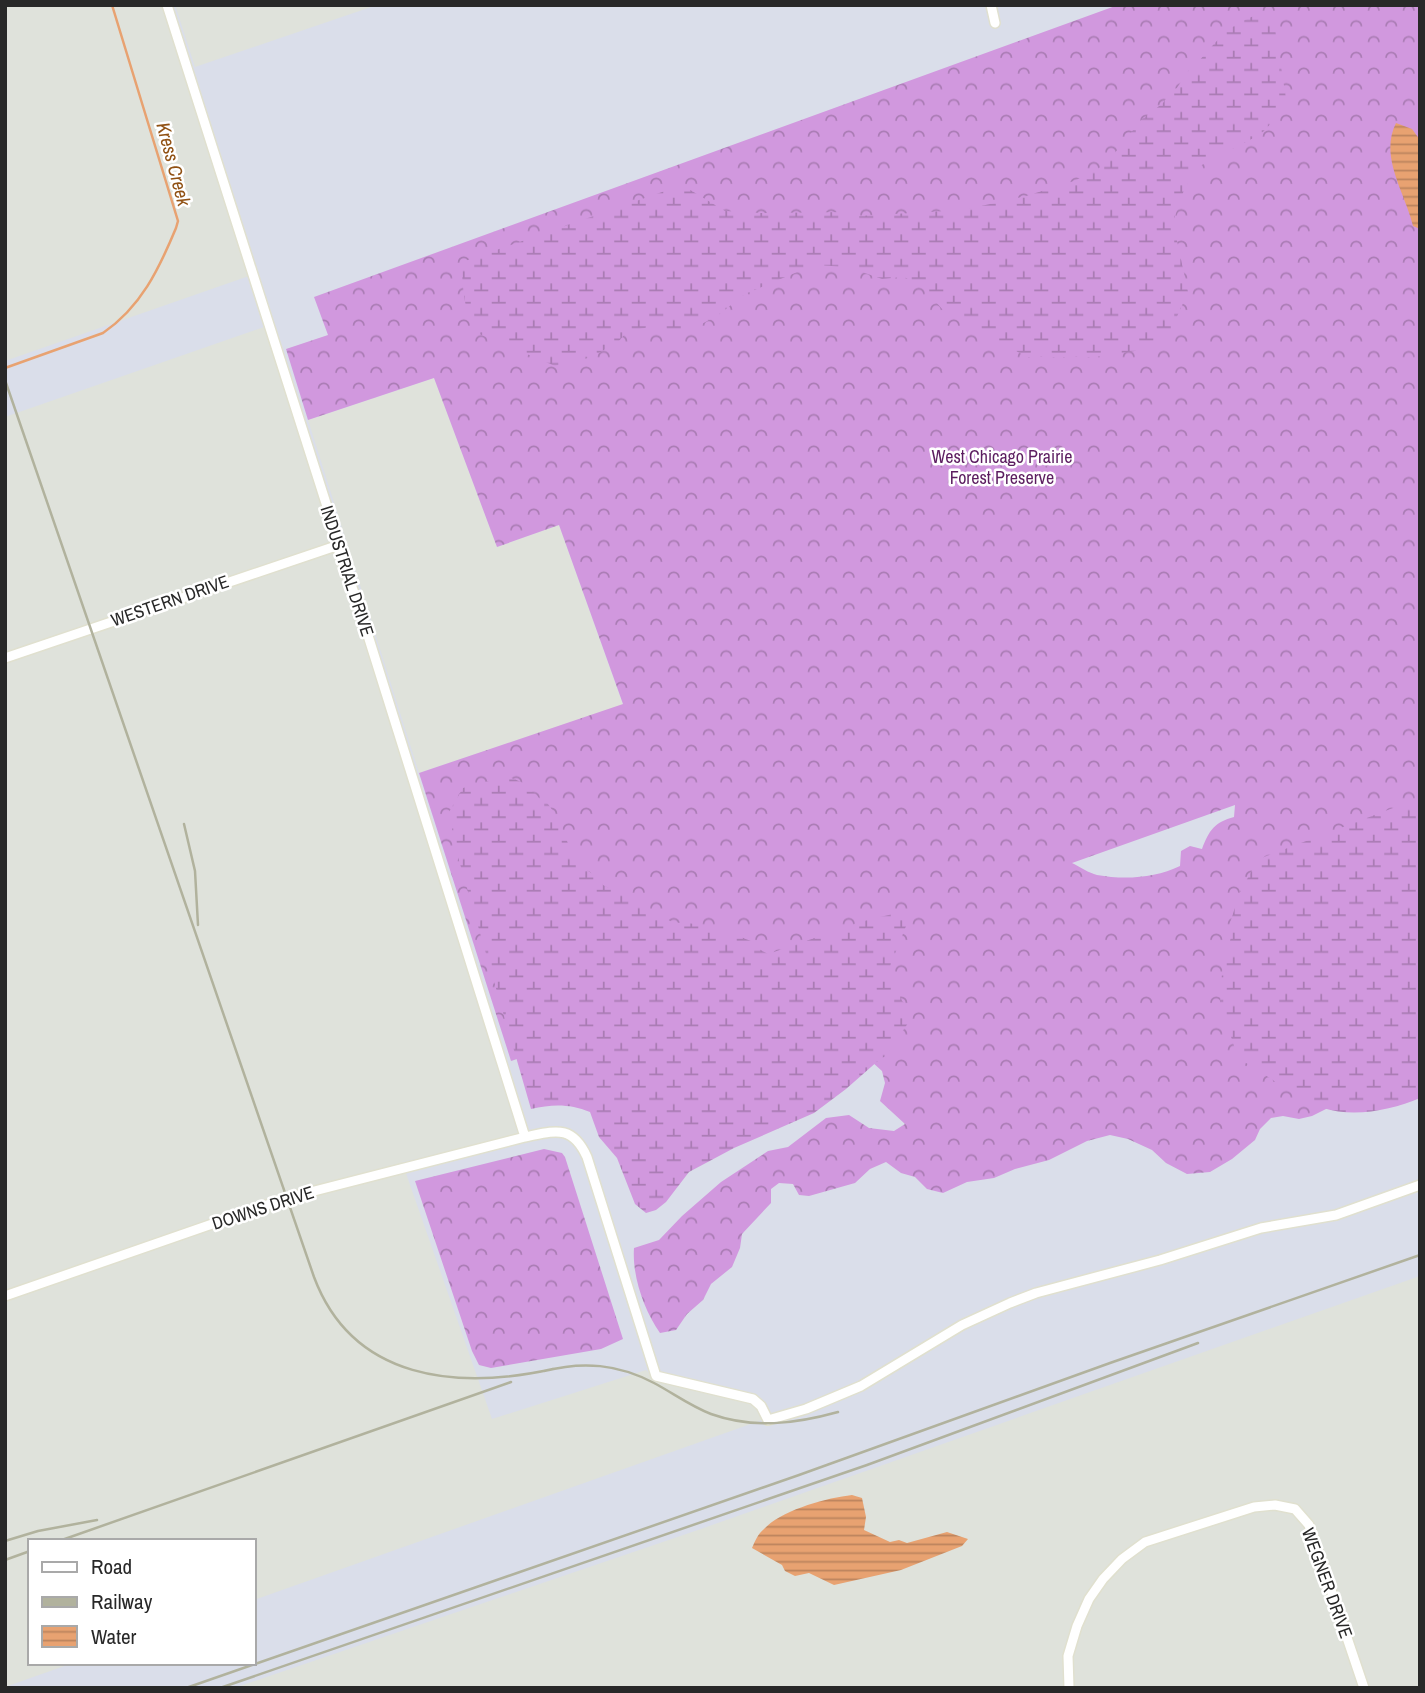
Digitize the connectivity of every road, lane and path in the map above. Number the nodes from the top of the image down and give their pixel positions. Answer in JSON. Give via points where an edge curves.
{"nodes":[{"id":1,"x":167,"y":5,"type":"edge"},
{"id":2,"x":991,"y":5,"type":"edge"},
{"id":3,"x":995,"y":23,"type":"dead end"},
{"id":4,"x":336,"y":546,"type":"junction"},
{"id":5,"x":5,"y":658,"type":"edge"},
{"id":6,"x":525,"y":1137,"type":"junction"},
{"id":7,"x":1420,"y":1185,"type":"edge"},
{"id":8,"x":5,"y":1296,"type":"edge"},
{"id":9,"x":1069,"y":1688,"type":"edge"},
{"id":10,"x":1364,"y":1688,"type":"edge"}],
"edges":[{"from":1,"to":4,"type":"street","name":"INDUSTRIAL DRIVE"},
{"from":2,"to":3,"type":"street"},
{"from":4,"to":5,"type":"street","name":"WESTERN DRIVE"},
{"from":4,"to":6,"type":"street","name":"INDUSTRIAL DRIVE"},
{"from":6,"to":7,"type":"street","name":"DOWNS DRIVE","via":[[563,1132],[582,1146],[656,1376],[753,1399],[768,1420],[860,1386],[962,1325],[1010,1303],[1261,1228],[1336,1215]]},
{"from":6,"to":8,"type":"street","name":"DOWNS DRIVE","via":[[287,1198]]},
{"from":9,"to":10,"type":"street","name":"WEGNER DRIVE","via":[[1068,1656],[1077,1626],[1102,1579],[1122,1559],[1146,1542],[1275,1504],[1295,1510],[1309,1525]]}]}
